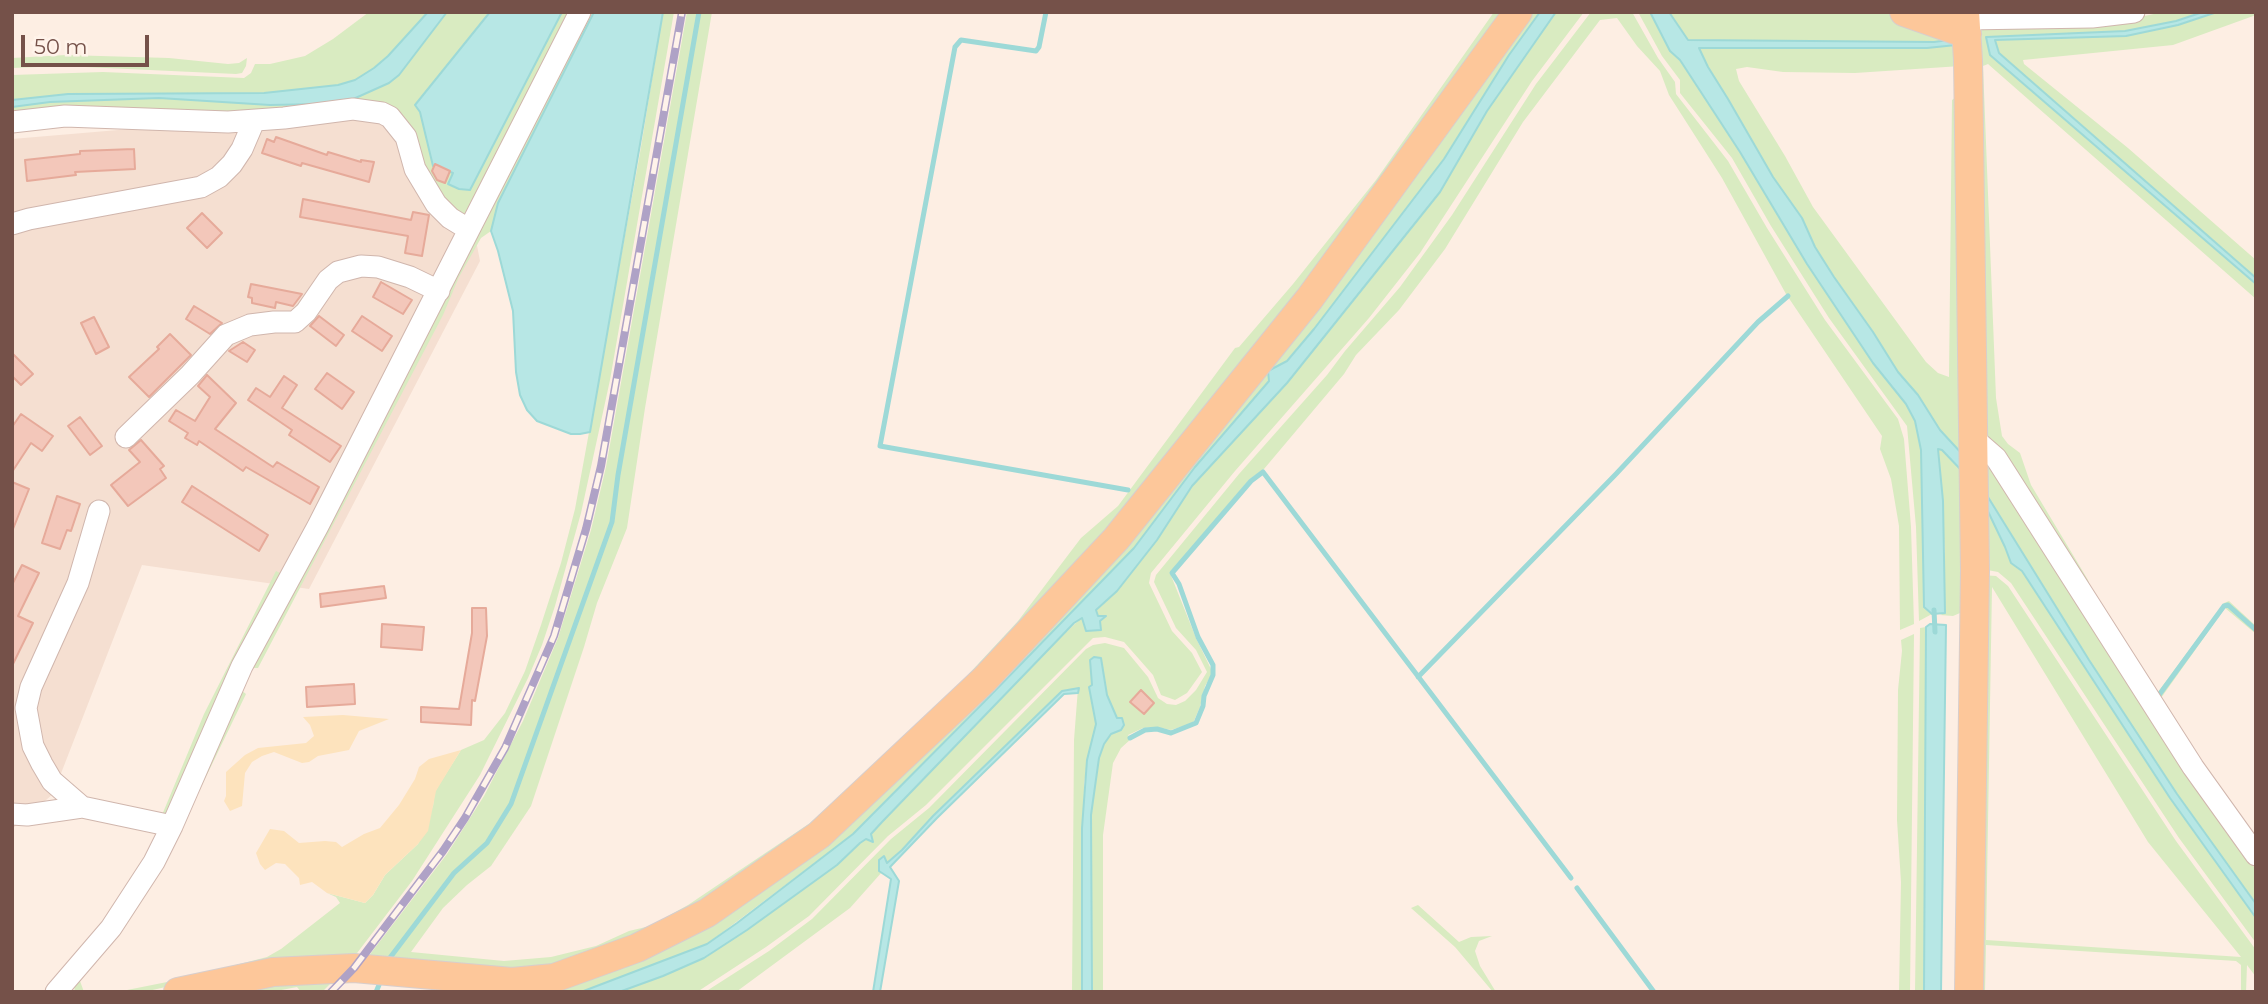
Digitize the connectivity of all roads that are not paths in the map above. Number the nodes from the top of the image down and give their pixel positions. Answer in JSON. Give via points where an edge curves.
{"nodes":[{"id":1,"x":580,"y":12,"type":"edge"},
{"id":2,"x":1518,"y":12,"type":"edge"},
{"id":3,"x":1904,"y":12,"type":"edge"},
{"id":4,"x":2134,"y":12,"type":"edge"},
{"id":5,"x":1967,"y":32,"type":"edge"},
{"id":6,"x":254,"y":121,"type":"junction"},
{"id":7,"x":12,"y":122,"type":"edge"},
{"id":8,"x":12,"y":224,"type":"edge"},
{"id":9,"x":468,"y":229,"type":"junction"},
{"id":10,"x":439,"y":290,"type":"junction"},
{"id":11,"x":126,"y":437,"type":"dead end"},
{"id":12,"x":1973,"y":448,"type":"junction"},
{"id":13,"x":99,"y":511,"type":"dead end"},
{"id":14,"x":82,"y":807,"type":"junction"},
{"id":15,"x":12,"y":814,"type":"edge"},
{"id":16,"x":172,"y":826,"type":"junction"},
{"id":17,"x":2256,"y":855,"type":"edge"},
{"id":18,"x":56,"y":992,"type":"edge"},
{"id":19,"x":178,"y":992,"type":"edge"},
{"id":20,"x":1969,"y":992,"type":"edge"}],
"edges":[{"from":1,"to":9,"type":"street"},
{"from":2,"to":19,"type":"main road","via":[[1310,298],[1116,539],[985,680],[819,835],[707,913],[638,948],[554,978],[512,982],[354,968],[274,972]]},
{"from":3,"to":5,"type":"main road"},
{"from":4,"to":5,"type":"street"},
{"from":5,"to":12,"type":"main road"},
{"from":6,"to":7,"type":"street","via":[[65,116]]},
{"from":6,"to":8,"type":"street","via":[[232,164],[201,187]]},
{"from":6,"to":9,"type":"street","via":[[353,109],[390,117],[406,137],[415,169],[436,204]]},
{"from":9,"to":10,"type":"street"},
{"from":10,"to":11,"type":"street","via":[[378,267],[338,272],[295,322],[250,325],[226,335]]},
{"from":10,"to":16,"type":"street","via":[[242,666]]},
{"from":12,"to":17,"type":"street","via":[[1996,457],[2193,766]]},
{"from":12,"to":20,"type":"main road"},
{"from":13,"to":14,"type":"street","via":[[78,583],[26,708],[33,746],[42,764],[52,781]]},
{"from":14,"to":15,"type":"street"},
{"from":14,"to":16,"type":"street"},
{"from":16,"to":18,"type":"street","via":[[142,884]]}]}
